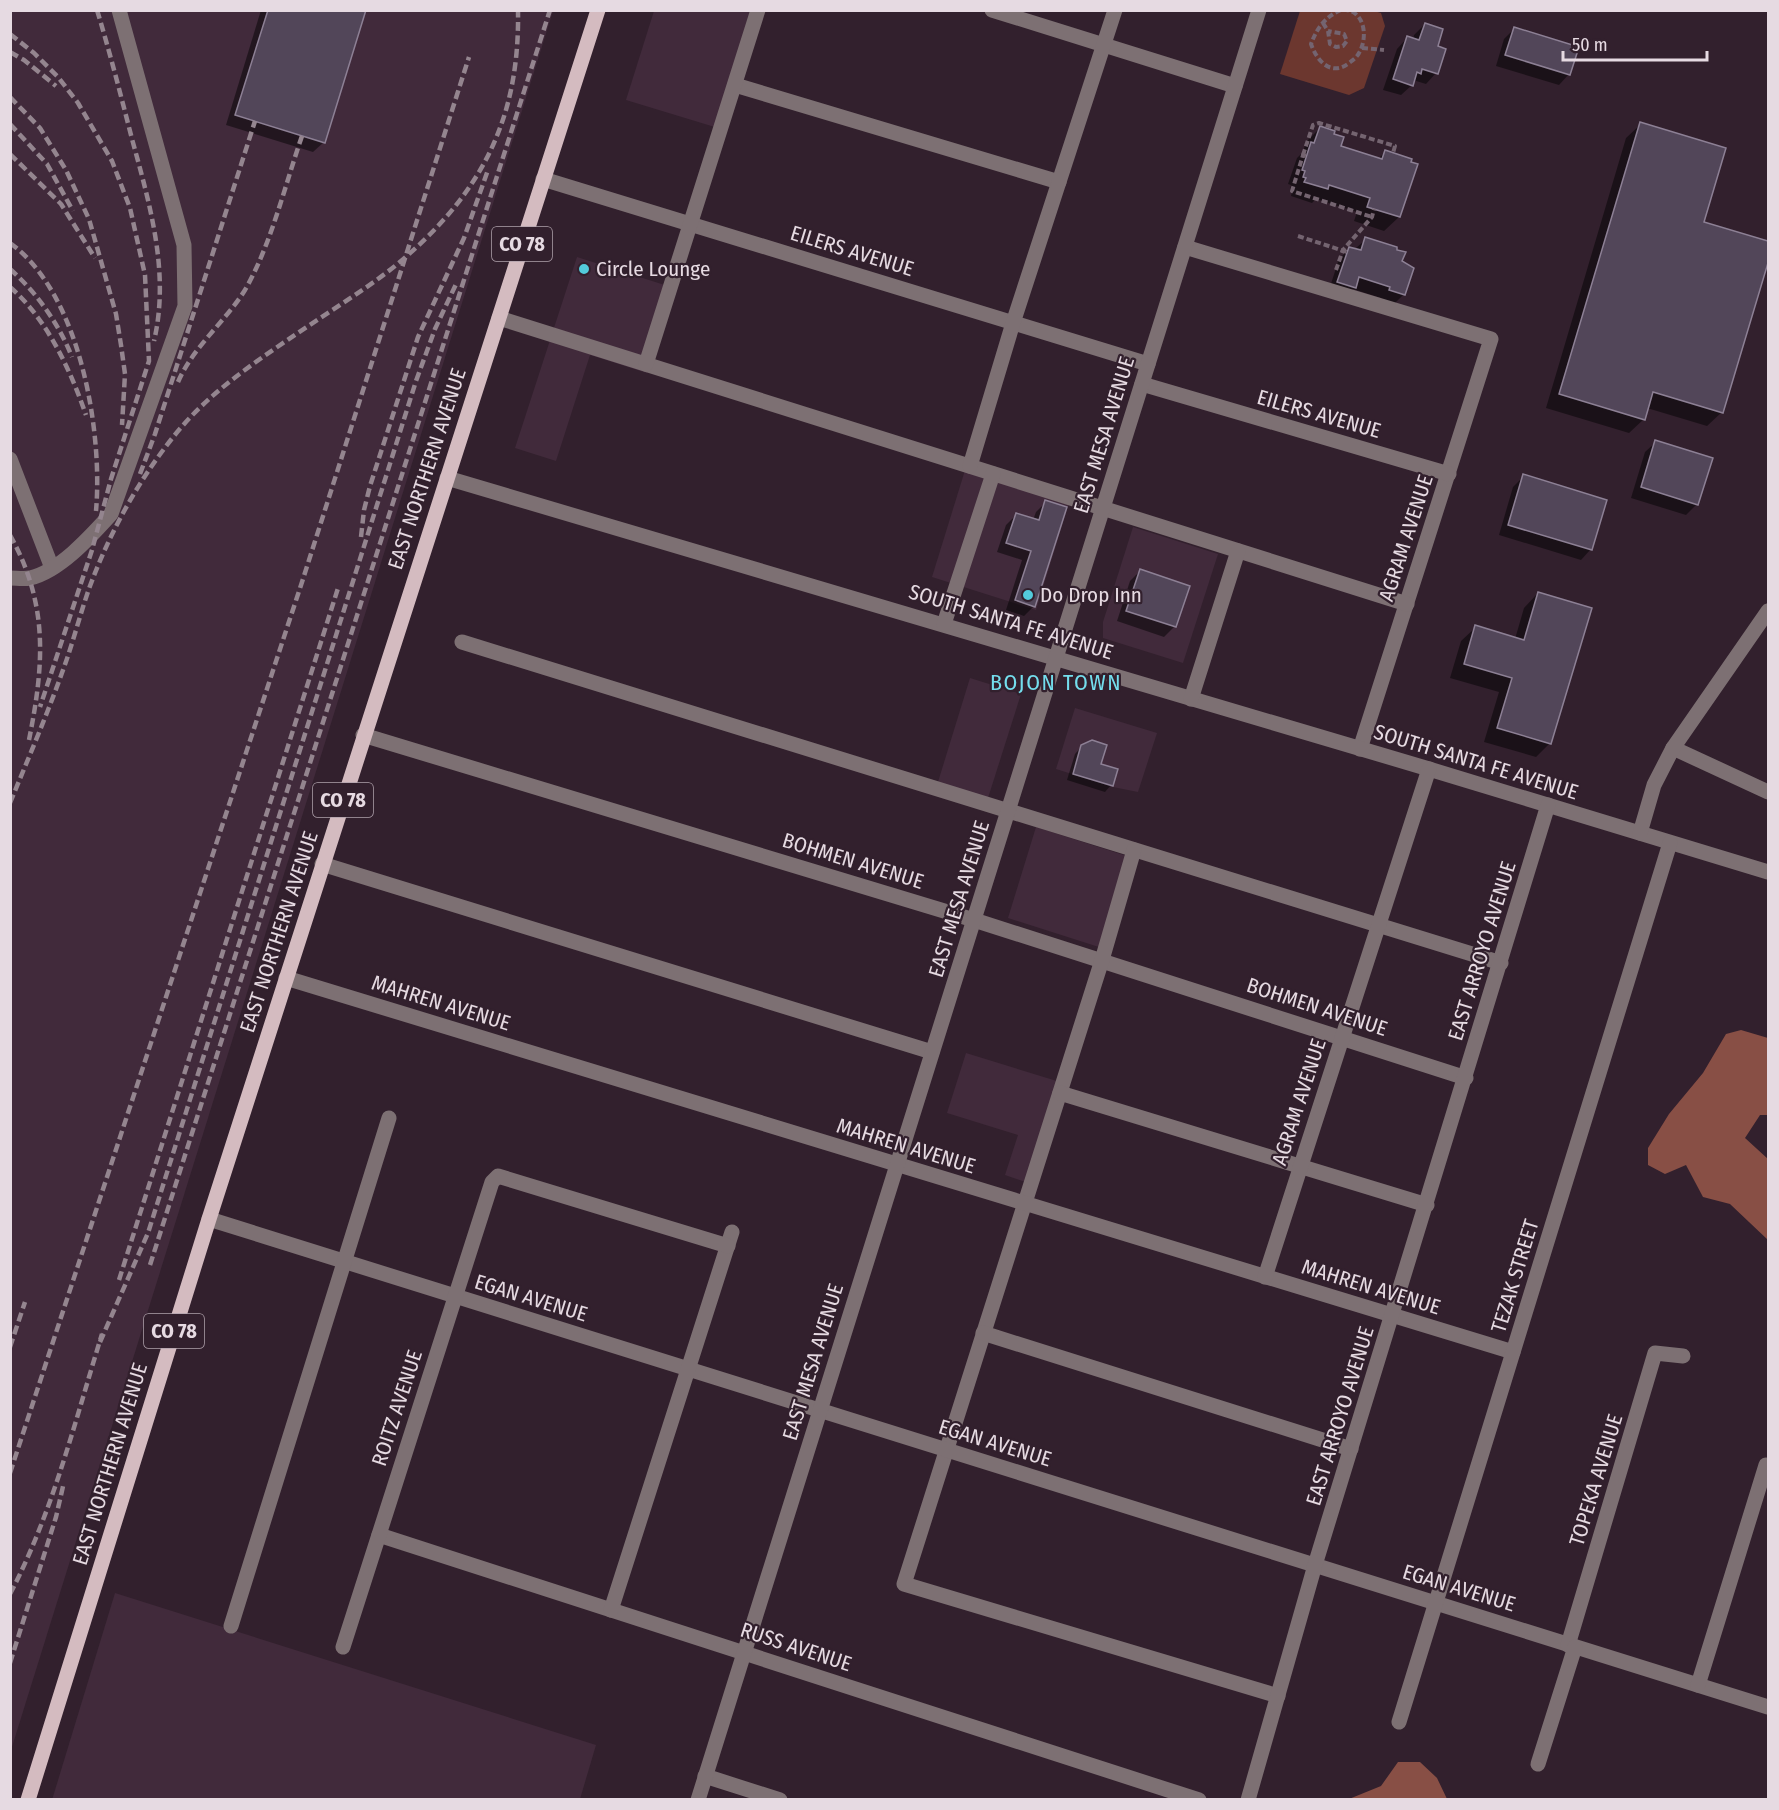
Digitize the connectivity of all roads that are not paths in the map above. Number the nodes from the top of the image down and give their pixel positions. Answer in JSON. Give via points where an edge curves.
{"nodes":[{"id":1,"x":119,"y":10,"type":"edge"},
{"id":2,"x":598,"y":10,"type":"edge"},
{"id":3,"x":758,"y":10,"type":"edge"},
{"id":4,"x":992,"y":10,"type":"edge"},
{"id":5,"x":1115,"y":10,"type":"edge"},
{"id":6,"x":1259,"y":10,"type":"edge"},
{"id":7,"x":1104,"y":45,"type":"junction"},
{"id":8,"x":735,"y":85,"type":"junction"},
{"id":9,"x":1235,"y":86,"type":"junction"},
{"id":10,"x":543,"y":179,"type":"junction"},
{"id":11,"x":1059,"y":182,"type":"junction"},
{"id":12,"x":691,"y":224,"type":"junction"},
{"id":13,"x":1185,"y":247,"type":"junction"},
{"id":14,"x":499,"y":318,"type":"junction"},
{"id":15,"x":1013,"y":323,"type":"junction"},
{"id":16,"x":646,"y":364,"type":"junction"},
{"id":17,"x":1148,"y":364,"type":"junction"},
{"id":18,"x":1142,"y":384,"type":"junction"},
{"id":19,"x":10,"y":459,"type":"edge"},
{"id":20,"x":970,"y":466,"type":"junction"},
{"id":21,"x":993,"y":474,"type":"junction"},
{"id":22,"x":1449,"y":474,"type":"junction"},
{"id":23,"x":447,"y":478,"type":"junction"},
{"id":24,"x":1103,"y":508,"type":"junction"},
{"id":25,"x":1238,"y":551,"type":"junction"},
{"id":26,"x":52,"y":568,"type":"junction"},
{"id":27,"x":10,"y":578,"type":"edge"},
{"id":28,"x":1407,"y":604,"type":"junction"},
{"id":29,"x":1768,"y":611,"type":"edge"},
{"id":30,"x":944,"y":624,"type":"junction"},
{"id":31,"x":462,"y":642,"type":"dead end"},
{"id":32,"x":1056,"y":658,"type":"junction"},
{"id":33,"x":1191,"y":699,"type":"junction"},
{"id":34,"x":363,"y":735,"type":"junction"},
{"id":35,"x":1672,"y":748,"type":"junction"},
{"id":36,"x":1360,"y":749,"type":"junction"},
{"id":37,"x":1429,"y":769,"type":"junction"},
{"id":38,"x":1768,"y":792,"type":"edge"},
{"id":39,"x":1548,"y":805,"type":"junction"},
{"id":40,"x":1008,"y":811,"type":"junction"},
{"id":41,"x":1640,"y":833,"type":"junction"},
{"id":42,"x":1670,"y":843,"type":"junction"},
{"id":43,"x":1134,"y":850,"type":"junction"},
{"id":44,"x":322,"y":864,"type":"junction"},
{"id":45,"x":1768,"y":872,"type":"edge"},
{"id":46,"x":974,"y":920,"type":"junction"},
{"id":47,"x":1378,"y":926,"type":"junction"},
{"id":48,"x":1102,"y":960,"type":"junction"},
{"id":49,"x":1501,"y":963,"type":"junction"},
{"id":50,"x":286,"y":978,"type":"junction"},
{"id":51,"x":1342,"y":1037,"type":"junction"},
{"id":52,"x":932,"y":1052,"type":"junction"},
{"id":53,"x":1466,"y":1078,"type":"junction"},
{"id":54,"x":1060,"y":1093,"type":"junction"},
{"id":55,"x":388,"y":1118,"type":"dead end"},
{"id":56,"x":897,"y":1165,"type":"junction"},
{"id":57,"x":1300,"y":1168,"type":"junction"},
{"id":58,"x":1024,"y":1204,"type":"junction"},
{"id":59,"x":1427,"y":1205,"type":"junction"},
{"id":60,"x":208,"y":1219,"type":"junction"},
{"id":61,"x":344,"y":1261,"type":"junction"},
{"id":62,"x":1265,"y":1276,"type":"junction"},
{"id":63,"x":455,"y":1296,"type":"junction"},
{"id":64,"x":1393,"y":1315,"type":"junction"},
{"id":65,"x":983,"y":1333,"type":"junction"},
{"id":66,"x":1514,"y":1352,"type":"junction"},
{"id":67,"x":1683,"y":1356,"type":"dead end"},
{"id":68,"x":688,"y":1369,"type":"junction"},
{"id":69,"x":820,"y":1410,"type":"junction"},
{"id":70,"x":1351,"y":1449,"type":"junction"},
{"id":71,"x":946,"y":1450,"type":"junction"},
{"id":72,"x":1766,"y":1465,"type":"dead end"},
{"id":73,"x":379,"y":1535,"type":"junction"},
{"id":74,"x":1315,"y":1565,"type":"junction"},
{"id":75,"x":1436,"y":1604,"type":"junction"},
{"id":76,"x":611,"y":1610,"type":"junction"},
{"id":77,"x":231,"y":1626,"type":"dead end"},
{"id":78,"x":1571,"y":1646,"type":"junction"},
{"id":79,"x":343,"y":1647,"type":"dead end"},
{"id":80,"x":744,"y":1653,"type":"junction"},
{"id":81,"x":1698,"y":1685,"type":"junction"},
{"id":82,"x":1278,"y":1696,"type":"junction"},
{"id":83,"x":1768,"y":1707,"type":"edge"},
{"id":84,"x":1399,"y":1722,"type":"dead end"},
{"id":85,"x":1538,"y":1764,"type":"dead end"},
{"id":86,"x":705,"y":1776,"type":"junction"},
{"id":87,"x":28,"y":1800,"type":"edge"},
{"id":88,"x":698,"y":1800,"type":"edge"},
{"id":89,"x":780,"y":1800,"type":"edge"},
{"id":90,"x":1199,"y":1800,"type":"edge"},
{"id":91,"x":1248,"y":1800,"type":"edge"}],
"edges":[{"from":1,"to":26,"type":"street","via":[[184,245],[185,306],[111,514],[90,538]]},
{"from":2,"to":10,"type":"main road","name":"EAST NORTHERN AVENUE","number":"CO 78"},
{"from":3,"to":8,"type":"street"},
{"from":4,"to":7,"type":"street"},
{"from":5,"to":7,"type":"street"},
{"from":6,"to":9,"type":"street","name":"EAST MESA AVENUE"},
{"from":7,"to":9,"type":"street"},
{"from":7,"to":11,"type":"street"},
{"from":8,"to":11,"type":"street"},
{"from":8,"to":12,"type":"street"},
{"from":9,"to":13,"type":"street","name":"EAST MESA AVENUE"},
{"from":10,"to":12,"type":"street","name":"EILERS AVENUE"},
{"from":10,"to":14,"type":"main road","name":"EAST NORTHERN AVENUE","number":"CO 78"},
{"from":11,"to":15,"type":"street"},
{"from":12,"to":15,"type":"street","name":"EILERS AVENUE"},
{"from":12,"to":16,"type":"street"},
{"from":13,"to":17,"type":"street","name":"EAST MESA AVENUE"},
{"from":13,"to":22,"type":"street","name":"AGRAM AVENUE","via":[[1491,339]]},
{"from":14,"to":16,"type":"street"},
{"from":14,"to":23,"type":"main road","name":"EAST NORTHERN AVENUE","number":"CO 78"},
{"from":15,"to":17,"type":"street","name":"EILERS AVENUE"},
{"from":15,"to":20,"type":"street"},
{"from":16,"to":20,"type":"street"},
{"from":17,"to":18,"type":"street","name":"EAST MESA AVENUE"},
{"from":18,"to":22,"type":"street","name":"EILERS AVENUE"},
{"from":18,"to":24,"type":"street","name":"EAST MESA AVENUE"},
{"from":19,"to":26,"type":"street"},
{"from":20,"to":21,"type":"street"},
{"from":21,"to":24,"type":"street"},
{"from":21,"to":30,"type":"street"},
{"from":22,"to":28,"type":"street","name":"AGRAM AVENUE"},
{"from":23,"to":30,"type":"street","name":"SOUTH SANTA FE AVENUE"},
{"from":23,"to":34,"type":"main road","name":"EAST NORTHERN AVENUE","number":"CO 78"},
{"from":24,"to":25,"type":"street"},
{"from":24,"to":32,"type":"street","name":"EAST MESA AVENUE"},
{"from":25,"to":28,"type":"street"},
{"from":25,"to":33,"type":"street"},
{"from":26,"to":27,"type":"street","via":[[29,578]]},
{"from":28,"to":36,"type":"street","name":"AGRAM AVENUE"},
{"from":29,"to":35,"type":"street"},
{"from":30,"to":32,"type":"street","name":"SOUTH SANTA FE AVENUE"},
{"from":31,"to":40,"type":"street"},
{"from":32,"to":33,"type":"street","name":"SOUTH SANTA FE AVENUE"},
{"from":32,"to":40,"type":"street","name":"EAST MESA AVENUE"},
{"from":33,"to":36,"type":"street","name":"SOUTH SANTA FE AVENUE"},
{"from":34,"to":44,"type":"main road","name":"EAST NORTHERN AVENUE","number":"CO 78"},
{"from":34,"to":46,"type":"street","name":"BOHMEN AVENUE"},
{"from":35,"to":38,"type":"street"},
{"from":35,"to":41,"type":"street","via":[[1654,785]]},
{"from":36,"to":37,"type":"street","name":"SOUTH SANTA FE AVENUE"},
{"from":37,"to":39,"type":"street","name":"SOUTH SANTA FE AVENUE"},
{"from":37,"to":47,"type":"street","name":"AGRAM AVENUE"},
{"from":39,"to":41,"type":"street","name":"SOUTH SANTA FE AVENUE"},
{"from":39,"to":49,"type":"street","name":"EAST ARROYO AVENUE"},
{"from":40,"to":43,"type":"street"},
{"from":40,"to":46,"type":"street","name":"EAST MESA AVENUE"},
{"from":41,"to":42,"type":"street","name":"SOUTH SANTA FE AVENUE"},
{"from":42,"to":45,"type":"street","name":"SOUTH SANTA FE AVENUE"},
{"from":42,"to":66,"type":"street","name":"TEZAK STREET"},
{"from":43,"to":47,"type":"street"},
{"from":43,"to":48,"type":"street"},
{"from":44,"to":50,"type":"main road","name":"EAST NORTHERN AVENUE","number":"CO 78"},
{"from":44,"to":52,"type":"street"},
{"from":46,"to":48,"type":"street","name":"BOHMEN AVENUE"},
{"from":46,"to":52,"type":"street","name":"EAST MESA AVENUE"},
{"from":47,"to":49,"type":"street"},
{"from":47,"to":51,"type":"street","name":"AGRAM AVENUE"},
{"from":48,"to":51,"type":"street","name":"BOHMEN AVENUE"},
{"from":48,"to":54,"type":"street"},
{"from":49,"to":53,"type":"street","name":"EAST ARROYO AVENUE"},
{"from":50,"to":56,"type":"street","name":"MAHREN AVENUE"},
{"from":50,"to":60,"type":"main road","name":"EAST NORTHERN AVENUE","number":"CO 78"},
{"from":51,"to":53,"type":"street","name":"BOHMEN AVENUE"},
{"from":51,"to":57,"type":"street","name":"AGRAM AVENUE"},
{"from":52,"to":56,"type":"street","name":"EAST MESA AVENUE"},
{"from":53,"to":59,"type":"street","name":"EAST ARROYO AVENUE"},
{"from":54,"to":57,"type":"street"},
{"from":54,"to":58,"type":"street"},
{"from":55,"to":61,"type":"street"},
{"from":56,"to":58,"type":"street","name":"MAHREN AVENUE"},
{"from":56,"to":69,"type":"street","name":"EAST MESA AVENUE"},
{"from":57,"to":59,"type":"street"},
{"from":57,"to":62,"type":"street","name":"AGRAM AVENUE"},
{"from":58,"to":62,"type":"street","name":"MAHREN AVENUE"},
{"from":58,"to":65,"type":"street"},
{"from":59,"to":64,"type":"street","name":"EAST ARROYO AVENUE"},
{"from":60,"to":61,"type":"street","name":"EGAN AVENUE"},
{"from":60,"to":87,"type":"main road","name":"EAST NORTHERN AVENUE","number":"CO 78"},
{"from":61,"to":63,"type":"street","name":"EGAN AVENUE"},
{"from":61,"to":77,"type":"street"},
{"from":62,"to":64,"type":"street","name":"MAHREN AVENUE"},
{"from":63,"to":68,"type":"street","name":"EGAN AVENUE"},
{"from":63,"to":68,"type":"street","name":"ROITZ AVENUE","via":[[492,1182],[498,1176],[730,1239]]},
{"from":63,"to":73,"type":"street","name":"ROITZ AVENUE"},
{"from":64,"to":66,"type":"street","name":"MAHREN AVENUE"},
{"from":64,"to":70,"type":"street","name":"EAST ARROYO AVENUE"},
{"from":65,"to":70,"type":"street"},
{"from":65,"to":71,"type":"street"},
{"from":66,"to":75,"type":"street","name":"TEZAK STREET"},
{"from":67,"to":78,"type":"street","name":"TOPEKA AVENUE","via":[[1655,1353]]},
{"from":68,"to":69,"type":"street","name":"EGAN AVENUE"},
{"from":68,"to":76,"type":"street"},
{"from":69,"to":71,"type":"street","name":"EGAN AVENUE"},
{"from":69,"to":80,"type":"street","name":"EAST MESA AVENUE"},
{"from":70,"to":74,"type":"street","name":"EAST ARROYO AVENUE"},
{"from":71,"to":74,"type":"street","name":"EGAN AVENUE"},
{"from":71,"to":82,"type":"street","via":[[903,1584]]},
{"from":72,"to":81,"type":"street"},
{"from":73,"to":76,"type":"street","name":"RUSS AVENUE"},
{"from":73,"to":79,"type":"street","name":"ROITZ AVENUE"},
{"from":74,"to":75,"type":"street","name":"EGAN AVENUE"},
{"from":74,"to":82,"type":"street","name":"EAST ARROYO AVENUE"},
{"from":75,"to":78,"type":"street","name":"EGAN AVENUE"},
{"from":75,"to":84,"type":"street","name":"TEZAK STREET"},
{"from":76,"to":80,"type":"street","name":"RUSS AVENUE"},
{"from":78,"to":81,"type":"street","name":"EGAN AVENUE"},
{"from":78,"to":85,"type":"street"},
{"from":80,"to":86,"type":"street","name":"EAST MESA AVENUE"},
{"from":80,"to":90,"type":"street","name":"RUSS AVENUE"},
{"from":81,"to":83,"type":"street","name":"EGAN AVENUE"},
{"from":82,"to":91,"type":"street","name":"EAST ARROYO AVENUE"},
{"from":86,"to":88,"type":"street","name":"EAST MESA AVENUE"},
{"from":86,"to":89,"type":"street"}]}
